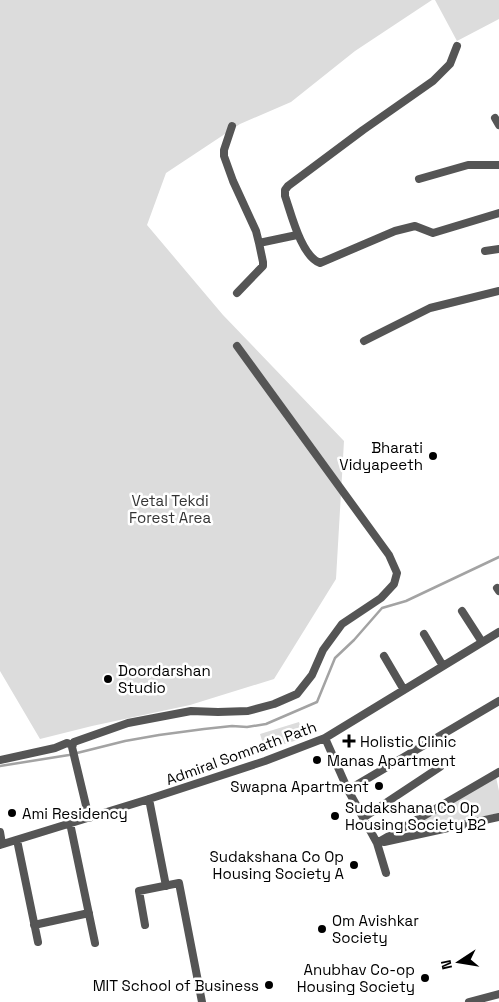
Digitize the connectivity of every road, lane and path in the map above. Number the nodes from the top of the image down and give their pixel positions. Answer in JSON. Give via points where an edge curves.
{"nodes":[{"id":1,"x":457,"y":46,"type":"dead end"},
{"id":2,"x":232,"y":126,"type":"dead end"},
{"id":3,"x":499,"y":163,"type":"edge"},
{"id":4,"x":419,"y":178,"type":"dead end"},
{"id":5,"x":499,"y":213,"type":"edge"},
{"id":6,"x":298,"y":235,"type":"junction"},
{"id":7,"x":259,"y":243,"type":"junction"},
{"id":8,"x":499,"y":249,"type":"edge"},
{"id":9,"x":485,"y":252,"type":"dead end"},
{"id":10,"x":499,"y":291,"type":"edge"},
{"id":11,"x":237,"y":293,"type":"dead end"},
{"id":12,"x":364,"y":341,"type":"dead end"},
{"id":13,"x":236,"y":346,"type":"dead end"},
{"id":14,"x":462,"y":611,"type":"dead end"},
{"id":15,"x":499,"y":632,"type":"edge"},
{"id":16,"x":424,"y":634,"type":"dead end"},
{"id":17,"x":482,"y":642,"type":"junction"},
{"id":18,"x":384,"y":656,"type":"dead end"},
{"id":19,"x":443,"y":666,"type":"junction"},
{"id":20,"x":404,"y":690,"type":"junction"},
{"id":21,"x":499,"y":701,"type":"edge"},
{"id":22,"x":325,"y":738,"type":"junction"},
{"id":23,"x":72,"y":746,"type":"junction"},
{"id":24,"x":0,"y":760,"type":"edge"},
{"id":25,"x":440,"y":767,"type":"dead end"},
{"id":26,"x":499,"y":772,"type":"edge"},
{"id":27,"x":348,"y":790,"type":"junction"},
{"id":28,"x":149,"y":799,"type":"junction"},
{"id":29,"x":499,"y":817,"type":"edge"},
{"id":30,"x":89,"y":818,"type":"junction"},
{"id":31,"x":363,"y":818,"type":"junction"},
{"id":32,"x":70,"y":824,"type":"junction"},
{"id":33,"x":0,"y":832,"type":"edge"},
{"id":34,"x":17,"y":840,"type":"junction"},
{"id":35,"x":377,"y":843,"type":"junction"},
{"id":36,"x":1,"y":845,"type":"edge"},
{"id":37,"x":386,"y":873,"type":"dead end"},
{"id":38,"x":166,"y":886,"type":"junction"},
{"id":39,"x":89,"y":913,"type":"junction"},
{"id":40,"x":34,"y":925,"type":"junction"},
{"id":41,"x":145,"y":925,"type":"dead end"},
{"id":42,"x":38,"y":942,"type":"dead end"},
{"id":43,"x":95,"y":943,"type":"dead end"},
{"id":44,"x":499,"y":994,"type":"edge"},
{"id":45,"x":202,"y":1002,"type":"edge"},
{"id":46,"x":469,"y":1002,"type":"edge"}],
"edges":[{"from":1,"to":6,"type":"street","via":[[450,64],[432,81],[287,188],[285,196]]},
{"from":2,"to":7,"type":"street","via":[[224,156]]},
{"from":3,"to":4,"type":"street","via":[[468,164]]},
{"from":5,"to":6,"type":"street","via":[[432,233],[415,226],[395,231],[320,262],[313,259]]},
{"from":6,"to":7,"type":"street"},
{"from":7,"to":11,"type":"street","via":[[262,268]]},
{"from":8,"to":9,"type":"street"},
{"from":10,"to":12,"type":"street","via":[[430,308]]},
{"from":13,"to":23,"type":"street","via":[[389,555],[397,573],[394,584],[381,598],[342,624],[323,650],[312,676],[297,694],[248,711],[191,711],[128,723],[75,741]]},
{"from":14,"to":17,"type":"street"},
{"from":15,"to":17,"type":"street","name":"Admiral Somnath Path"},
{"from":16,"to":19,"type":"street"},
{"from":17,"to":19,"type":"street","name":"Admiral Somnath Path"},
{"from":18,"to":20,"type":"street"},
{"from":19,"to":20,"type":"street","name":"Admiral Somnath Path"},
{"from":20,"to":22,"type":"street","name":"Admiral Somnath Path"},
{"from":21,"to":27,"type":"street"},
{"from":22,"to":27,"type":"street"},
{"from":22,"to":28,"type":"street","name":"Admiral Somnath Path"},
{"from":23,"to":24,"type":"street","via":[[69,743]]},
{"from":23,"to":30,"type":"street"},
{"from":25,"to":31,"type":"street"},
{"from":26,"to":35,"type":"street"},
{"from":27,"to":31,"type":"street"},
{"from":28,"to":30,"type":"street","name":"Admiral Somnath Path"},
{"from":28,"to":38,"type":"street"},
{"from":29,"to":35,"type":"street"},
{"from":30,"to":32,"type":"street","name":"Admiral Somnath Path"},
{"from":31,"to":35,"type":"street"},
{"from":32,"to":34,"type":"street","name":"Admiral Somnath Path"},
{"from":32,"to":39,"type":"street"},
{"from":33,"to":36,"type":"street"},
{"from":34,"to":36,"type":"street","name":"Admiral Somnath Path"},
{"from":34,"to":40,"type":"street"},
{"from":35,"to":37,"type":"street"},
{"from":38,"to":41,"type":"street","via":[[139,891]]},
{"from":38,"to":45,"type":"street","via":[[180,883]]},
{"from":39,"to":40,"type":"street"},
{"from":39,"to":43,"type":"street"},
{"from":40,"to":42,"type":"street"},
{"from":44,"to":46,"type":"street"}]}
